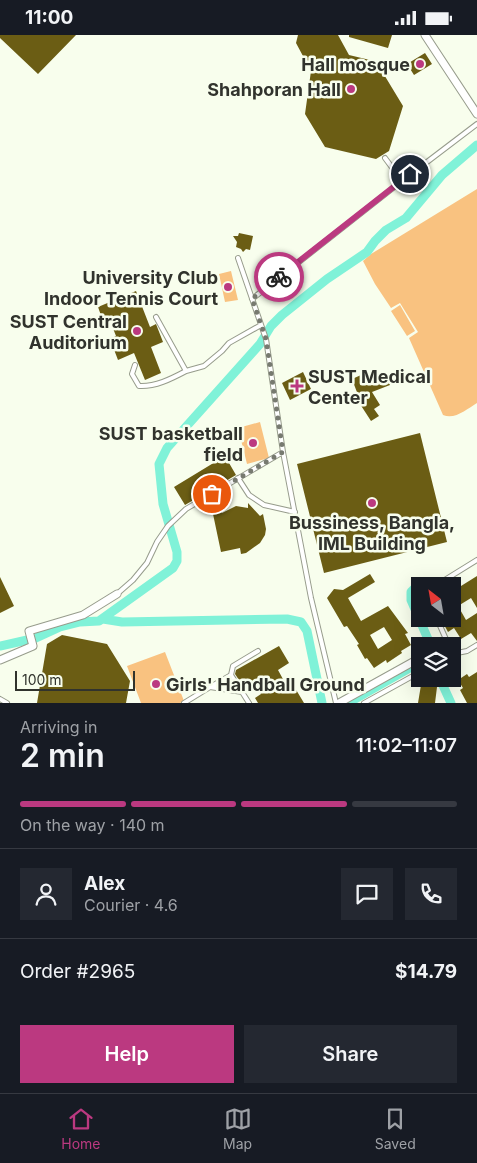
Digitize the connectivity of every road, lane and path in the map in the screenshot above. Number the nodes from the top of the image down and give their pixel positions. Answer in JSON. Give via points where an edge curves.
{"nodes":[{"id":1,"x":425,"y":35,"type":"edge"},
{"id":2,"x":477,"y":114,"type":"edge"},
{"id":3,"x":477,"y":124,"type":"edge"},
{"id":4,"x":385,"y":158,"type":"dead end"},
{"id":5,"x":402,"y":181,"type":"junction"},
{"id":6,"x":238,"y":258,"type":"dead end"},
{"id":7,"x":252,"y":299,"type":"junction"},
{"id":8,"x":156,"y":317,"type":"dead end"},
{"id":9,"x":261,"y":325,"type":"junction"},
{"id":10,"x":135,"y":365,"type":"dead end"},
{"id":11,"x":186,"y":371,"type":"junction"},
{"id":12,"x":283,"y":452,"type":"junction"},
{"id":13,"x":238,"y":478,"type":"junction"},
{"id":14,"x":295,"y":511,"type":"junction"},
{"id":15,"x":477,"y":560,"type":"edge"},
{"id":16,"x":450,"y":577,"type":"edge"},
{"id":17,"x":117,"y":594,"type":"joint"},
{"id":18,"x":477,"y":645,"type":"edge"},
{"id":19,"x":258,"y":651,"type":"dead end"},
{"id":20,"x":461,"y":652,"type":"edge"},
{"id":21,"x":0,"y":659,"type":"edge"},
{"id":22,"x":411,"y":663,"type":"edge"},
{"id":23,"x":231,"y":675,"type":"junction"},
{"id":24,"x":411,"y":676,"type":"edge"},
{"id":25,"x":210,"y":687,"type":"junction"},
{"id":26,"x":242,"y":692,"type":"junction"},
{"id":27,"x":0,"y":699,"type":"edge"},
{"id":28,"x":7,"y":703,"type":"edge"},
{"id":29,"x":184,"y":703,"type":"edge"},
{"id":30,"x":249,"y":703,"type":"edge"},
{"id":31,"x":337,"y":703,"type":"edge"},
{"id":32,"x":364,"y":703,"type":"edge"}],
"edges":[{"from":1,"to":2,"type":"street"},
{"from":3,"to":5,"type":"lane"},
{"from":4,"to":5,"type":"lane"},
{"from":5,"to":7,"type":"lane"},
{"from":6,"to":7,"type":"lane"},
{"from":7,"to":9,"type":"lane"},
{"from":8,"to":11,"type":"lane"},
{"from":9,"to":11,"type":"lane","via":[[229,343],[204,366]]},
{"from":9,"to":12,"type":"lane","via":[[266,339]]},
{"from":10,"to":11,"type":"lane","via":[[132,374],[138,386],[149,387]]},
{"from":12,"to":13,"type":"lane"},
{"from":12,"to":14,"type":"lane"},
{"from":13,"to":14,"type":"lane","via":[[249,495],[264,505]]},
{"from":13,"to":17,"type":"lane","via":[[186,509],[168,526],[147,563]]},
{"from":14,"to":31,"type":"lane","via":[[311,598]]},
{"from":15,"to":16,"type":"lane"},
{"from":17,"to":21,"type":"street","via":[[83,615],[29,631],[33,647]]},
{"from":18,"to":20,"type":"lane"},
{"from":19,"to":23,"type":"lane","via":[[233,666]]},
{"from":22,"to":31,"type":"street"},
{"from":23,"to":25,"type":"lane"},
{"from":23,"to":26,"type":"lane"},
{"from":24,"to":32,"type":"lane"},
{"from":25,"to":26,"type":"lane"},
{"from":25,"to":29,"type":"lane"},
{"from":26,"to":30,"type":"lane"},
{"from":27,"to":28,"type":"lane"}]}
